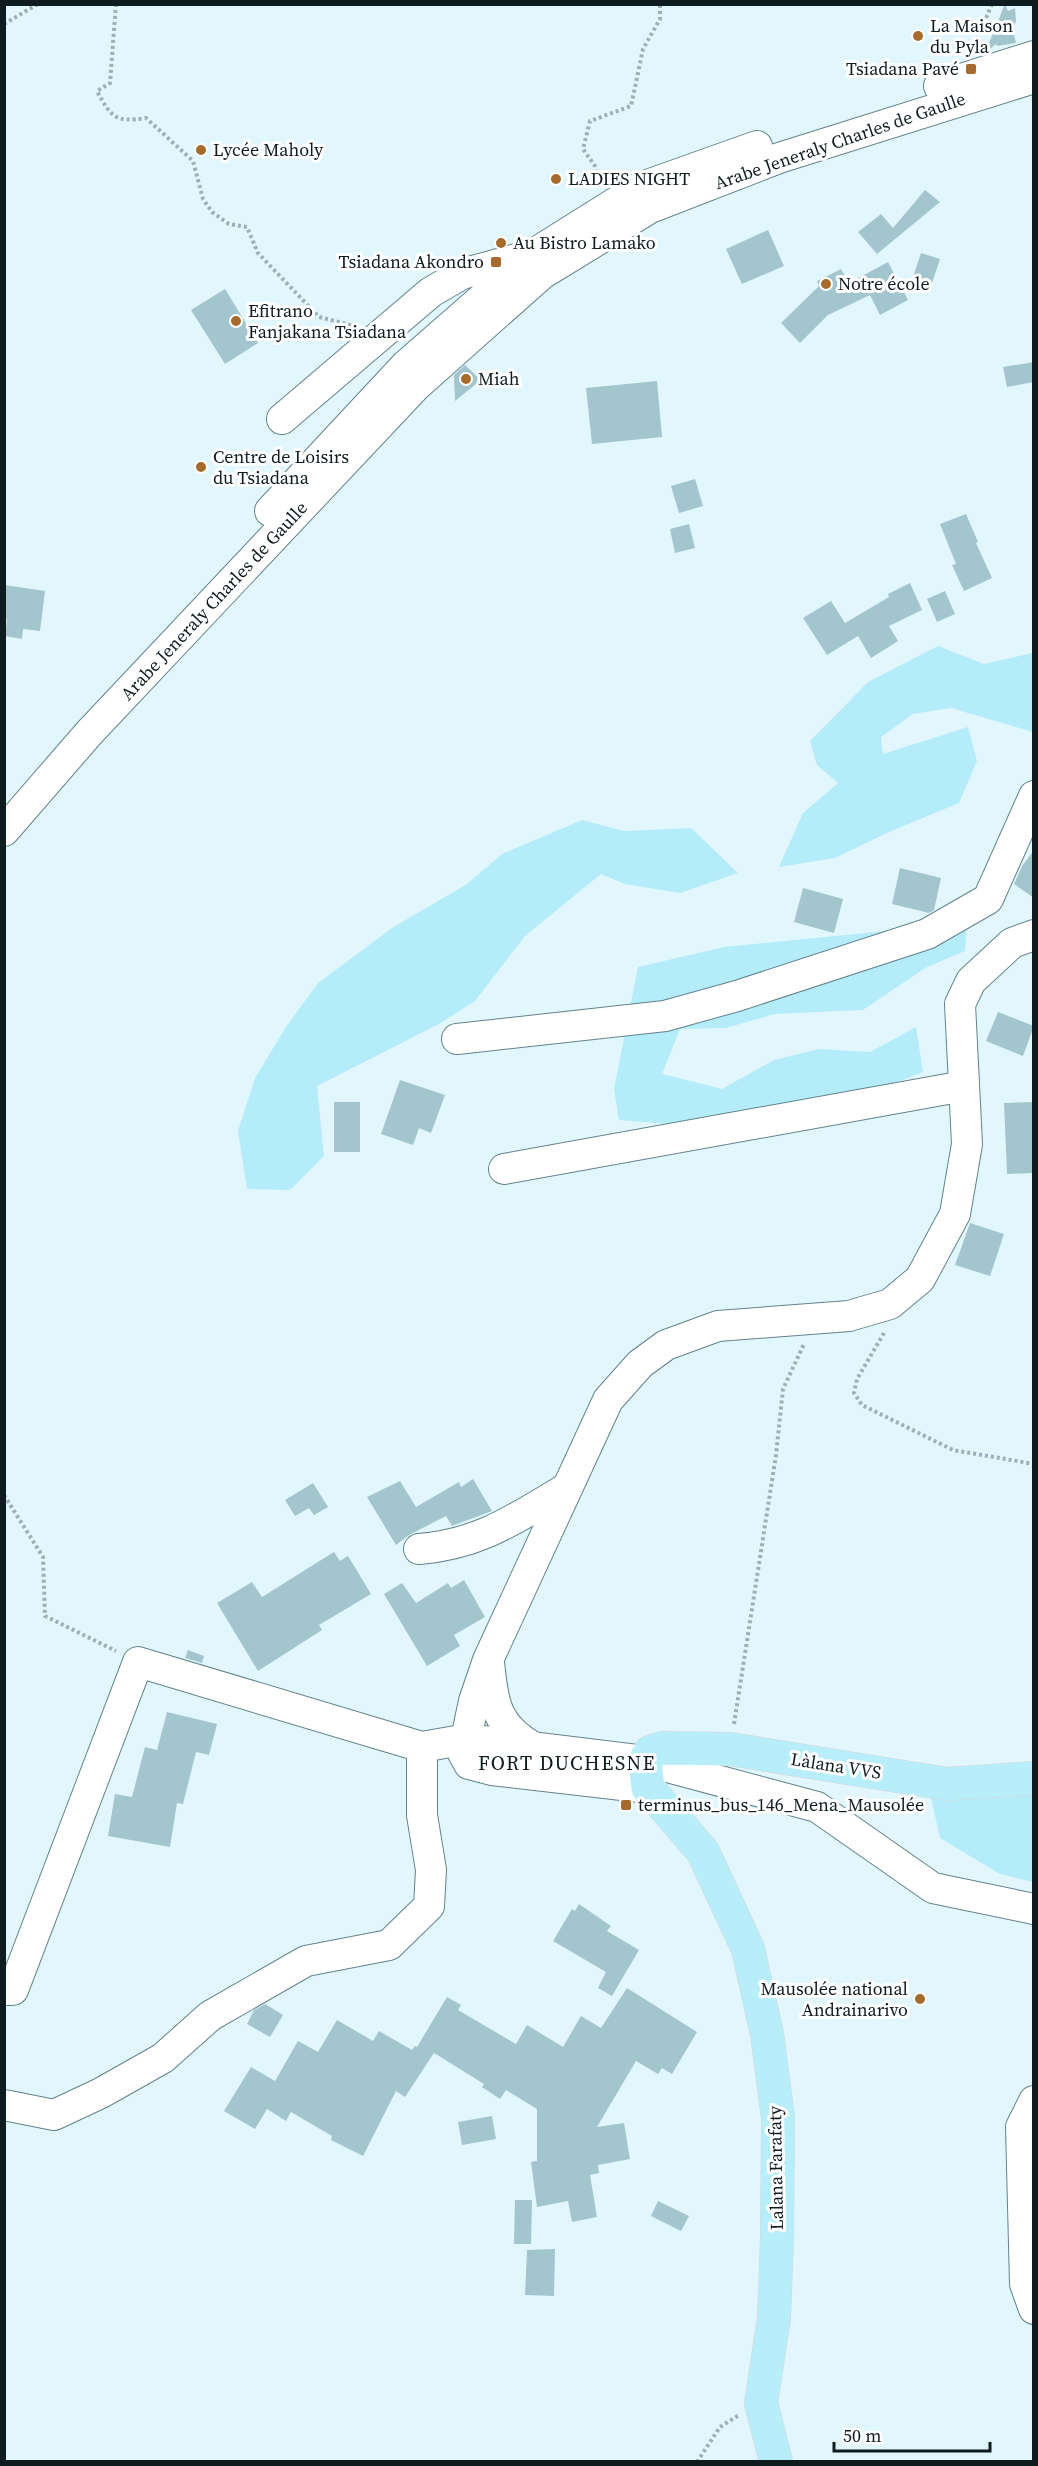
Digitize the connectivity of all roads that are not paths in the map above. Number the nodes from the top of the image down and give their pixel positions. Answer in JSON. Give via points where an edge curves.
{"nodes":[{"id":1,"x":1034,"y":56,"type":"edge"},
{"id":2,"x":1034,"y":78,"type":"edge"},
{"id":3,"x":532,"y":255,"type":"junction"},
{"id":4,"x":282,"y":419,"type":"dead end"},
{"id":5,"x":1034,"y":796,"type":"edge"},
{"id":6,"x":4,"y":802,"type":"edge"},
{"id":7,"x":4,"y":831,"type":"edge"},
{"id":8,"x":1034,"y":935,"type":"edge"},
{"id":9,"x":457,"y":1039,"type":"dead end"},
{"id":10,"x":964,"y":1086,"type":"junction"},
{"id":11,"x":504,"y":1169,"type":"dead end"},
{"id":12,"x":567,"y":1488,"type":"junction"},
{"id":13,"x":419,"y":1549,"type":"dead end"},
{"id":14,"x":488,"y":1660,"type":"junction"},
{"id":15,"x":466,"y":1739,"type":"junction"},
{"id":16,"x":422,"y":1747,"type":"junction"},
{"id":17,"x":534,"y":1748,"type":"junction"},
{"id":18,"x":647,"y":1774,"type":"junction"},
{"id":19,"x":1034,"y":1779,"type":"edge"},
{"id":20,"x":1034,"y":1909,"type":"edge"},
{"id":21,"x":4,"y":1990,"type":"edge"},
{"id":22,"x":1034,"y":2101,"type":"edge"},
{"id":23,"x":4,"y":2105,"type":"edge"},
{"id":24,"x":1034,"y":2308,"type":"edge"},
{"id":25,"x":776,"y":2462,"type":"edge"}],
"edges":[{"from":1,"to":3,"type":"street","name":"Arabe Jeneraly Charles de Gaulle","via":[[639,188]]},
{"from":2,"to":7,"type":"street","name":"Arabe Jeneraly Charles de Gaulle","via":[[778,158],[650,208],[542,274],[416,386],[89,733]]},
{"from":3,"to":4,"type":"street","via":[[462,274],[431,292]]},
{"from":3,"to":6,"type":"street","name":"Arabe Jeneraly Charles de Gaulle","via":[[406,365],[77,718]]},
{"from":5,"to":9,"type":"street","via":[[988,899],[927,934],[665,1016]]},
{"from":8,"to":10,"type":"street","via":[[1012,943],[970,981],[960,1005]]},
{"from":10,"to":11,"type":"street"},
{"from":10,"to":12,"type":"street","via":[[967,1144],[955,1214],[920,1279],[890,1304],[849,1316],[718,1326],[666,1345],[640,1364],[608,1400]]},
{"from":12,"to":13,"type":"street","via":[[490,1533],[450,1547]]},
{"from":12,"to":14,"type":"street"},
{"from":14,"to":15,"type":"street"},
{"from":14,"to":17,"type":"street","via":[[493,1695],[504,1724]]},
{"from":15,"to":16,"type":"street"},
{"from":15,"to":17,"type":"street"},
{"from":15,"to":18,"type":"street","via":[[463,1753],[469,1764],[492,1770]]},
{"from":16,"to":21,"type":"street","via":[[138,1662],[13,1990]]},
{"from":16,"to":23,"type":"street","via":[[422,1815],[431,1870],[429,1906],[389,1945],[306,1961],[210,2016],[164,2058],[54,2115]]},
{"from":17,"to":18,"type":"street"},
{"from":18,"to":19,"type":"main road","name":"Làlana VVS","via":[[650,1752],[663,1748],[730,1749],[947,1784]]},
{"from":18,"to":20,"type":"street","via":[[817,1807],[933,1888]]},
{"from":18,"to":25,"type":"main road","name":"Lalana Farafaty","via":[[703,1852],[748,1949],[767,2034],[778,2118],[777,2238],[774,2318],[761,2403]]},
{"from":22,"to":24,"type":"street","via":[[1021,2127],[1025,2284]]}]}
